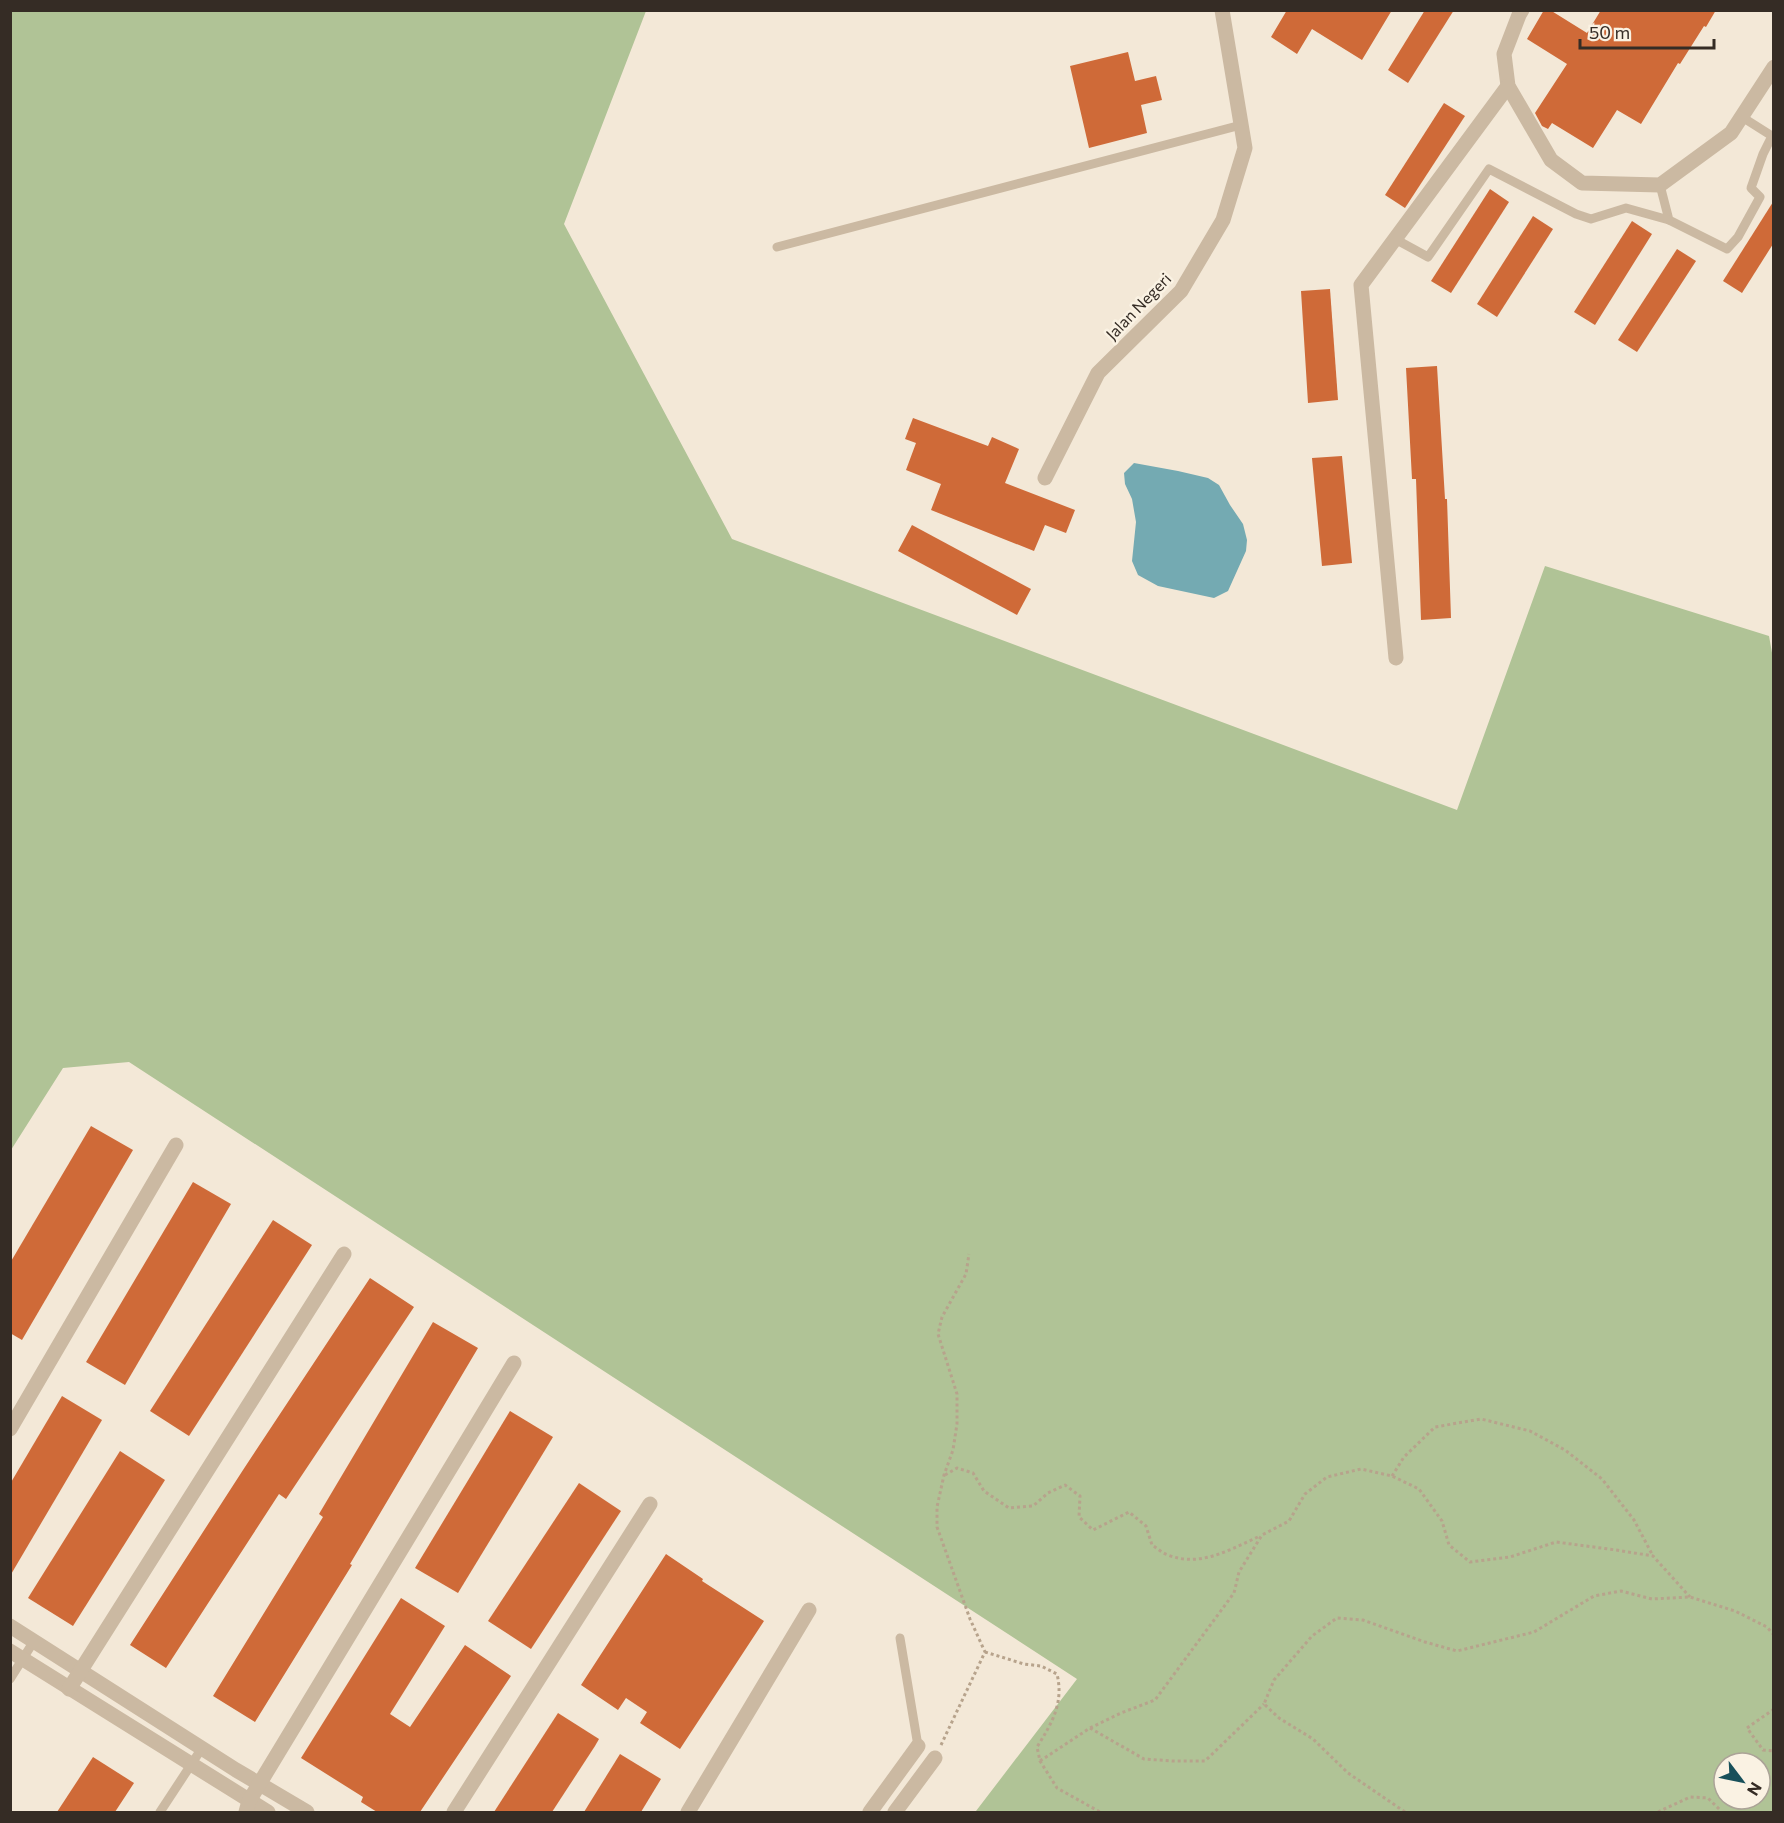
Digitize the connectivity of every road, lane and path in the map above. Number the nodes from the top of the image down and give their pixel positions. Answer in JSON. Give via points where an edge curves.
{"nodes":[{"id":1,"x":1222,"y":10,"type":"edge"},
{"id":2,"x":1522,"y":10,"type":"edge"},
{"id":3,"x":1773,"y":67,"type":"edge"},
{"id":4,"x":1508,"y":87,"type":"junction"},
{"id":5,"x":1742,"y":117,"type":"junction"},
{"id":6,"x":1241,"y":125,"type":"junction"},
{"id":7,"x":1660,"y":185,"type":"junction"},
{"id":8,"x":1669,"y":220,"type":"junction"},
{"id":9,"x":1395,"y":239,"type":"junction"},
{"id":10,"x":777,"y":247,"type":"dead end"},
{"id":11,"x":1046,"y":478,"type":"dead end"},
{"id":12,"x":1396,"y":658,"type":"dead end"},
{"id":13,"x":176,"y":1145,"type":"dead end"},
{"id":14,"x":344,"y":1254,"type":"dead end"},
{"id":15,"x":969,"y":1254,"type":"dead end"},
{"id":16,"x":514,"y":1363,"type":"dead end"},
{"id":17,"x":10,"y":1429,"type":"edge"},
{"id":18,"x":944,"y":1475,"type":"junction"},
{"id":19,"x":1392,"y":1476,"type":"junction"},
{"id":20,"x":650,"y":1504,"type":"dead end"},
{"id":21,"x":1262,"y":1535,"type":"junction"},
{"id":22,"x":1653,"y":1556,"type":"junction"},
{"id":23,"x":1690,"y":1597,"type":"junction"},
{"id":24,"x":809,"y":1611,"type":"dead end"},
{"id":25,"x":10,"y":1626,"type":"edge"},
{"id":26,"x":1773,"y":1635,"type":"edge"},
{"id":27,"x":900,"y":1638,"type":"dead end"},
{"id":28,"x":34,"y":1641,"type":"junction"},
{"id":29,"x":985,"y":1652,"type":"junction"},
{"id":30,"x":17,"y":1655,"type":"edge"},
{"id":31,"x":81,"y":1671,"type":"junction"},
{"id":32,"x":10,"y":1678,"type":"edge"},
{"id":33,"x":69,"y":1689,"type":"junction"},
{"id":34,"x":1264,"y":1704,"type":"junction"},
{"id":35,"x":1773,"y":1709,"type":"edge"},
{"id":36,"x":1090,"y":1728,"type":"junction"},
{"id":37,"x":918,"y":1746,"type":"junction"},
{"id":38,"x":202,"y":1748,"type":"junction"},
{"id":39,"x":1773,"y":1751,"type":"edge"},
{"id":40,"x":935,"y":1758,"type":"junction"},
{"id":41,"x":1040,"y":1761,"type":"junction"},
{"id":42,"x":191,"y":1765,"type":"junction"},
{"id":43,"x":259,"y":1784,"type":"junction"},
{"id":44,"x":248,"y":1807,"type":"edge"},
{"id":45,"x":160,"y":1812,"type":"edge"},
{"id":46,"x":268,"y":1812,"type":"edge"},
{"id":47,"x":307,"y":1812,"type":"edge"},
{"id":48,"x":454,"y":1812,"type":"edge"},
{"id":49,"x":688,"y":1812,"type":"edge"},
{"id":50,"x":870,"y":1812,"type":"edge"},
{"id":51,"x":895,"y":1812,"type":"edge"},
{"id":52,"x":1100,"y":1812,"type":"edge"},
{"id":53,"x":1405,"y":1812,"type":"edge"},
{"id":54,"x":1658,"y":1812,"type":"edge"},
{"id":55,"x":1719,"y":1812,"type":"edge"}],
"edges":[{"from":1,"to":6,"type":"street","name":"Jalan Negeri"},
{"from":2,"to":4,"type":"street","via":[[1504,54]]},
{"from":3,"to":5,"type":"street"},
{"from":4,"to":7,"type":"street","via":[[1551,160],[1582,183]]},
{"from":4,"to":9,"type":"street"},
{"from":5,"to":7,"type":"street","via":[[1731,133]]},
{"from":5,"to":8,"type":"lane","via":[[1772,136],[1751,188],[1760,198],[1738,237],[1726,249]]},
{"from":6,"to":10,"type":"lane"},
{"from":6,"to":11,"type":"street","name":"Jalan Negeri","via":[[1245,148],[1223,220],[1181,291],[1098,373]]},
{"from":7,"to":8,"type":"lane"},
{"from":8,"to":9,"type":"lane","via":[[1626,208],[1591,219],[1489,169],[1428,257]]},
{"from":9,"to":12,"type":"street","via":[[1361,285]]},
{"from":13,"to":17,"type":"street"},
{"from":14,"to":31,"type":"street"},
{"from":15,"to":18,"type":"path","via":[[966,1274],[942,1317],[938,1334],[957,1394],[953,1450]]},
{"from":16,"to":43,"type":"street"},
{"from":18,"to":21,"type":"path","via":[[957,1468],[973,1473],[984,1491],[1009,1508],[1033,1506],[1065,1485],[1080,1496],[1079,1516],[1094,1530],[1129,1512],[1146,1526],[1152,1545],[1168,1556],[1196,1561]]},
{"from":18,"to":29,"type":"path","via":[[937,1507],[938,1527]]},
{"from":19,"to":21,"type":"path","via":[[1361,1469],[1327,1477],[1305,1494],[1289,1521]]},
{"from":19,"to":22,"type":"path","via":[[1419,1489],[1442,1521],[1449,1545],[1470,1562],[1510,1557],[1556,1542]]},
{"from":19,"to":22,"type":"path","via":[[1404,1457],[1435,1427],[1480,1419],[1530,1431],[1564,1450],[1602,1479],[1634,1520]]},
{"from":20,"to":48,"type":"street"},
{"from":21,"to":36,"type":"path","via":[[1239,1572],[1234,1593],[1155,1700]]},
{"from":22,"to":23,"type":"path"},
{"from":23,"to":26,"type":"path","via":[[1735,1611],[1767,1627]]},
{"from":23,"to":34,"type":"path","via":[[1652,1599],[1621,1591],[1594,1596],[1534,1632],[1457,1651],[1363,1620],[1337,1618],[1312,1636],[1274,1680]]},
{"from":24,"to":49,"type":"street"},
{"from":25,"to":28,"type":"street"},
{"from":27,"to":37,"type":"lane"},
{"from":28,"to":30,"type":"lane"},
{"from":28,"to":31,"type":"street"},
{"from":29,"to":40,"type":"path"},
{"from":29,"to":41,"type":"path","via":[[1057,1674],[1060,1688],[1054,1719],[1037,1747]]},
{"from":30,"to":32,"type":"lane"},
{"from":30,"to":33,"type":"street"},
{"from":31,"to":33,"type":"street"},
{"from":31,"to":38,"type":"street"},
{"from":33,"to":42,"type":"street"},
{"from":34,"to":36,"type":"path","via":[[1205,1761],[1143,1759]]},
{"from":34,"to":53,"type":"path","via":[[1313,1739],[1348,1773]]},
{"from":35,"to":39,"type":"path","via":[[1747,1728],[1763,1750]]},
{"from":36,"to":41,"type":"path"},
{"from":37,"to":40,"type":"street"},
{"from":37,"to":50,"type":"street"},
{"from":38,"to":42,"type":"lane"},
{"from":38,"to":43,"type":"street"},
{"from":40,"to":51,"type":"street"},
{"from":41,"to":52,"type":"path","via":[[1057,1788]]},
{"from":42,"to":44,"type":"street"},
{"from":42,"to":45,"type":"lane"},
{"from":43,"to":44,"type":"street"},
{"from":43,"to":47,"type":"street"},
{"from":44,"to":46,"type":"street"},
{"from":54,"to":55,"type":"path","via":[[1690,1797],[1708,1798]]}]}
